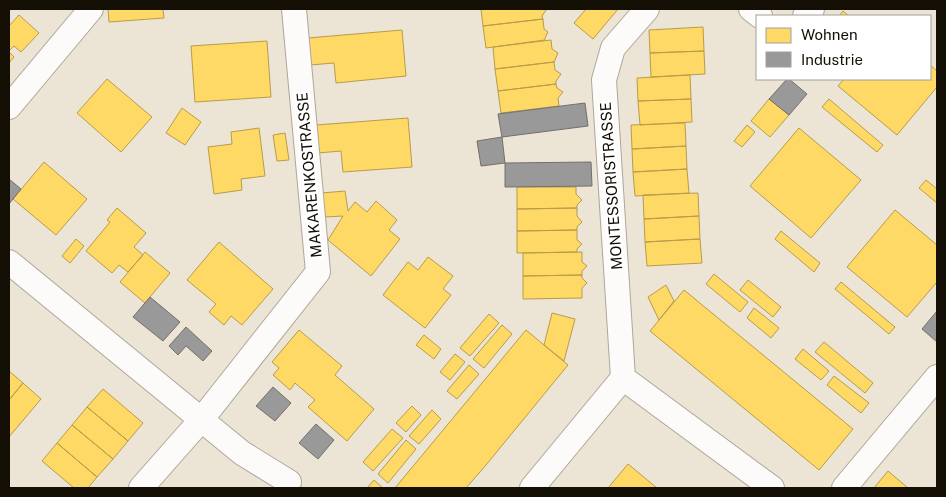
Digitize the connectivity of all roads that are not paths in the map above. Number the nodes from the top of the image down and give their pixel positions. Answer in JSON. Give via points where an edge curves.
{"nodes":[{"id":1,"x":91,"y":9,"type":"edge"},
{"id":2,"x":294,"y":9,"type":"edge"},
{"id":3,"x":647,"y":9,"type":"edge"},
{"id":4,"x":9,"y":107,"type":"edge"},
{"id":5,"x":9,"y":262,"type":"edge"},
{"id":6,"x":937,"y":377,"type":"edge"},
{"id":7,"x":623,"y":378,"type":"junction"},
{"id":8,"x":201,"y":420,"type":"junction"},
{"id":9,"x":289,"y":482,"type":"dead end"},
{"id":10,"x":142,"y":488,"type":"edge"},
{"id":11,"x":532,"y":488,"type":"edge"},
{"id":12,"x":772,"y":488,"type":"edge"},
{"id":13,"x":844,"y":488,"type":"edge"}],
"edges":[{"from":1,"to":4,"type":"street"},
{"from":2,"to":8,"type":"street","name":"MAKARENKOSTRASSE","via":[[318,272]]},
{"from":3,"to":7,"type":"street","name":"MONTESSORISTRASSE","via":[[613,48],[604,80]]},
{"from":5,"to":8,"type":"street"},
{"from":6,"to":13,"type":"street"},
{"from":7,"to":11,"type":"street"},
{"from":7,"to":12,"type":"street"},
{"from":8,"to":9,"type":"street","via":[[242,453]]},
{"from":8,"to":10,"type":"street","name":"MAKARENKOSTRASSE"}]}
